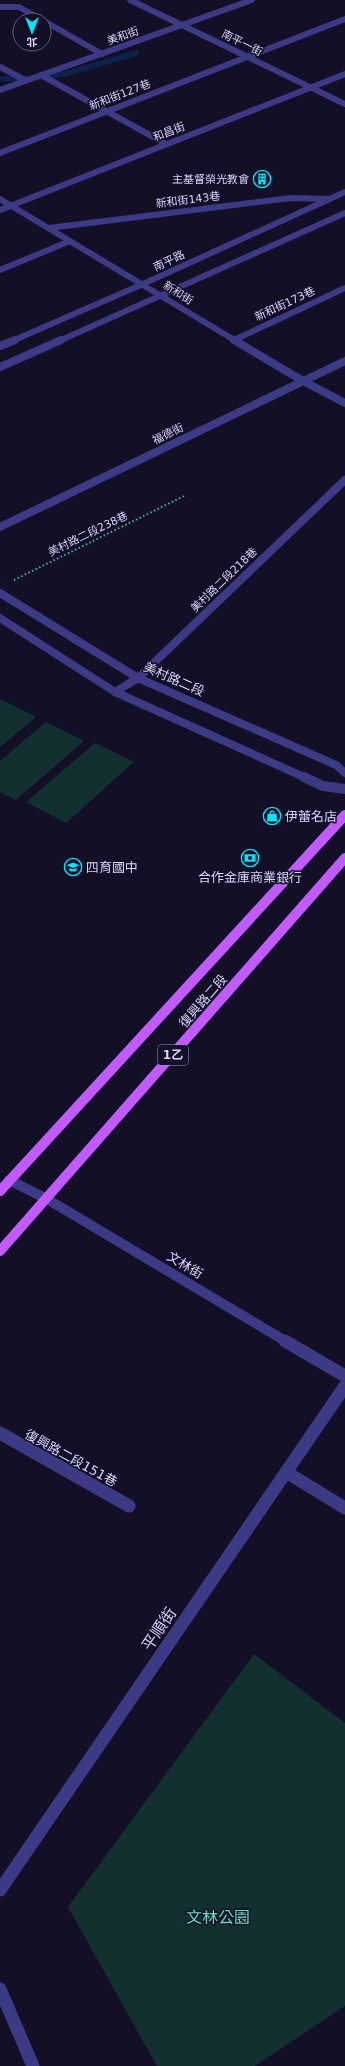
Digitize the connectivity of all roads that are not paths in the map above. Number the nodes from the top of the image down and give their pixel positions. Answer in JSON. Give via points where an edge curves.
{"nodes":[{"id":1,"x":130,"y":0,"type":"edge"},
{"id":2,"x":252,"y":0,"type":"edge"},
{"id":3,"x":0,"y":7,"type":"edge"},
{"id":4,"x":28,"y":12,"type":"edge"},
{"id":5,"x":345,"y":20,"type":"edge"},
{"id":6,"x":183,"y":25,"type":"junction"},
{"id":7,"x":52,"y":26,"type":"edge"},
{"id":8,"x":102,"y":54,"type":"junction"},
{"id":9,"x":247,"y":57,"type":"junction"},
{"id":10,"x":0,"y":67,"type":"edge"},
{"id":11,"x":345,"y":74,"type":"edge"},
{"id":12,"x":40,"y":75,"type":"junction"},
{"id":13,"x":25,"y":80,"type":"junction"},
{"id":14,"x":310,"y":88,"type":"junction"},
{"id":15,"x":0,"y":90,"type":"edge"},
{"id":16,"x":345,"y":104,"type":"edge"},
{"id":17,"x":107,"y":111,"type":"junction"},
{"id":18,"x":166,"y":144,"type":"junction"},
{"id":19,"x":0,"y":153,"type":"edge"},
{"id":20,"x":345,"y":192,"type":"edge"},
{"id":21,"x":0,"y":199,"type":"edge"},
{"id":22,"x":330,"y":199,"type":"junction"},
{"id":23,"x":11,"y":205,"type":"junction"},
{"id":24,"x":0,"y":210,"type":"edge"},
{"id":25,"x":345,"y":213,"type":"edge"},
{"id":26,"x":49,"y":228,"type":"junction"},
{"id":27,"x":70,"y":241,"type":"junction"},
{"id":28,"x":0,"y":270,"type":"edge"},
{"id":29,"x":143,"y":284,"type":"junction"},
{"id":30,"x":345,"y":288,"type":"edge"},
{"id":31,"x":161,"y":296,"type":"junction"},
{"id":32,"x":234,"y":340,"type":"junction"},
{"id":33,"x":0,"y":346,"type":"edge"},
{"id":34,"x":345,"y":361,"type":"edge"},
{"id":35,"x":0,"y":366,"type":"edge"},
{"id":36,"x":303,"y":381,"type":"junction"},
{"id":37,"x":345,"y":403,"type":"edge"},
{"id":38,"x":345,"y":480,"type":"edge"},
{"id":39,"x":0,"y":527,"type":"edge"},
{"id":40,"x":0,"y":592,"type":"edge"},
{"id":41,"x":0,"y":618,"type":"edge"},
{"id":42,"x":138,"y":678,"type":"junction"},
{"id":43,"x":115,"y":692,"type":"junction"},
{"id":44,"x":345,"y":773,"type":"edge"},
{"id":45,"x":345,"y":789,"type":"edge"},
{"id":46,"x":345,"y":815,"type":"edge"},
{"id":47,"x":345,"y":858,"type":"edge"},
{"id":48,"x":9,"y":1180,"type":"junction"},
{"id":49,"x":0,"y":1191,"type":"edge"},
{"id":50,"x":47,"y":1199,"type":"junction"},
{"id":51,"x":0,"y":1251,"type":"edge"},
{"id":52,"x":345,"y":1376,"type":"edge"},
{"id":53,"x":345,"y":1386,"type":"edge"},
{"id":54,"x":0,"y":1433,"type":"edge"},
{"id":55,"x":286,"y":1472,"type":"junction"},
{"id":56,"x":129,"y":1506,"type":"dead end"},
{"id":57,"x":345,"y":1508,"type":"edge"},
{"id":58,"x":0,"y":1890,"type":"edge"},
{"id":59,"x":0,"y":1989,"type":"edge"},
{"id":60,"x":33,"y":2066,"type":"edge"}],
"edges":[{"from":1,"to":6,"type":"street","name":"南平一街"},
{"from":2,"to":6,"type":"street","name":"美和街"},
{"from":3,"to":4,"type":"street","via":[[19,7]]},
{"from":5,"to":9,"type":"street","name":"新和街127巷"},
{"from":6,"to":8,"type":"street","name":"美和街"},
{"from":6,"to":9,"type":"street","name":"南平一街"},
{"from":7,"to":8,"type":"street"},
{"from":8,"to":12,"type":"street","name":"美和街"},
{"from":9,"to":14,"type":"street","name":"南平一街"},
{"from":9,"to":17,"type":"street","name":"新和街127巷"},
{"from":10,"to":13,"type":"street"},
{"from":11,"to":14,"type":"street","name":"和昌街"},
{"from":12,"to":13,"type":"street","name":"美和街"},
{"from":12,"to":17,"type":"street"},
{"from":13,"to":15,"type":"street","name":"美和街"},
{"from":14,"to":16,"type":"street","name":"南平一街"},
{"from":14,"to":18,"type":"street","name":"和昌街"},
{"from":17,"to":18,"type":"street"},
{"from":17,"to":19,"type":"street","name":"新和街127巷"},
{"from":18,"to":23,"type":"street","name":"和昌街"},
{"from":20,"to":22,"type":"street","name":"南平路"},
{"from":21,"to":23,"type":"street","name":"新和街"},
{"from":22,"to":26,"type":"street","name":"新和街143巷","via":[[290,198]]},
{"from":22,"to":29,"type":"street","name":"南平路"},
{"from":23,"to":24,"type":"street","name":"和昌街"},
{"from":23,"to":26,"type":"street","name":"新和街"},
{"from":25,"to":31,"type":"street"},
{"from":26,"to":27,"type":"street","name":"新和街"},
{"from":27,"to":28,"type":"street"},
{"from":27,"to":29,"type":"street","name":"新和街"},
{"from":29,"to":31,"type":"street","name":"新和街"},
{"from":29,"to":33,"type":"street","name":"南平路"},
{"from":30,"to":32,"type":"street","name":"新和街173巷"},
{"from":31,"to":32,"type":"street","name":"新和街"},
{"from":31,"to":35,"type":"street"},
{"from":32,"to":36,"type":"street","name":"新和街"},
{"from":34,"to":36,"type":"street","name":"福德街"},
{"from":36,"to":37,"type":"street","name":"新和街"},
{"from":36,"to":39,"type":"street","name":"福德街"},
{"from":38,"to":42,"type":"street","name":"美村路二段218巷"},
{"from":40,"to":42,"type":"street","name":"美村路二段"},
{"from":41,"to":43,"type":"street"},
{"from":42,"to":43,"type":"street","name":"美村路二段218巷"},
{"from":42,"to":44,"type":"street","name":"美村路二段","via":[[336,765]]},
{"from":43,"to":45,"type":"street","via":[[323,786]]},
{"from":46,"to":48,"type":"main road","name":"復興路二段","number":"1乙"},
{"from":47,"to":50,"type":"main road","name":"復興路二段","number":"1乙"},
{"from":48,"to":49,"type":"main road","name":"復興路二段","number":"1乙"},
{"from":48,"to":50,"type":"street","name":"文林街"},
{"from":50,"to":51,"type":"main road","name":"復興路二段","number":"1乙"},
{"from":50,"to":52,"type":"street","name":"文林街"},
{"from":53,"to":55,"type":"street","name":"平順街"},
{"from":54,"to":56,"type":"street","name":"復興路二段151巷"},
{"from":55,"to":57,"type":"street"},
{"from":55,"to":58,"type":"street","name":"平順街"},
{"from":59,"to":60,"type":"street"}]}
